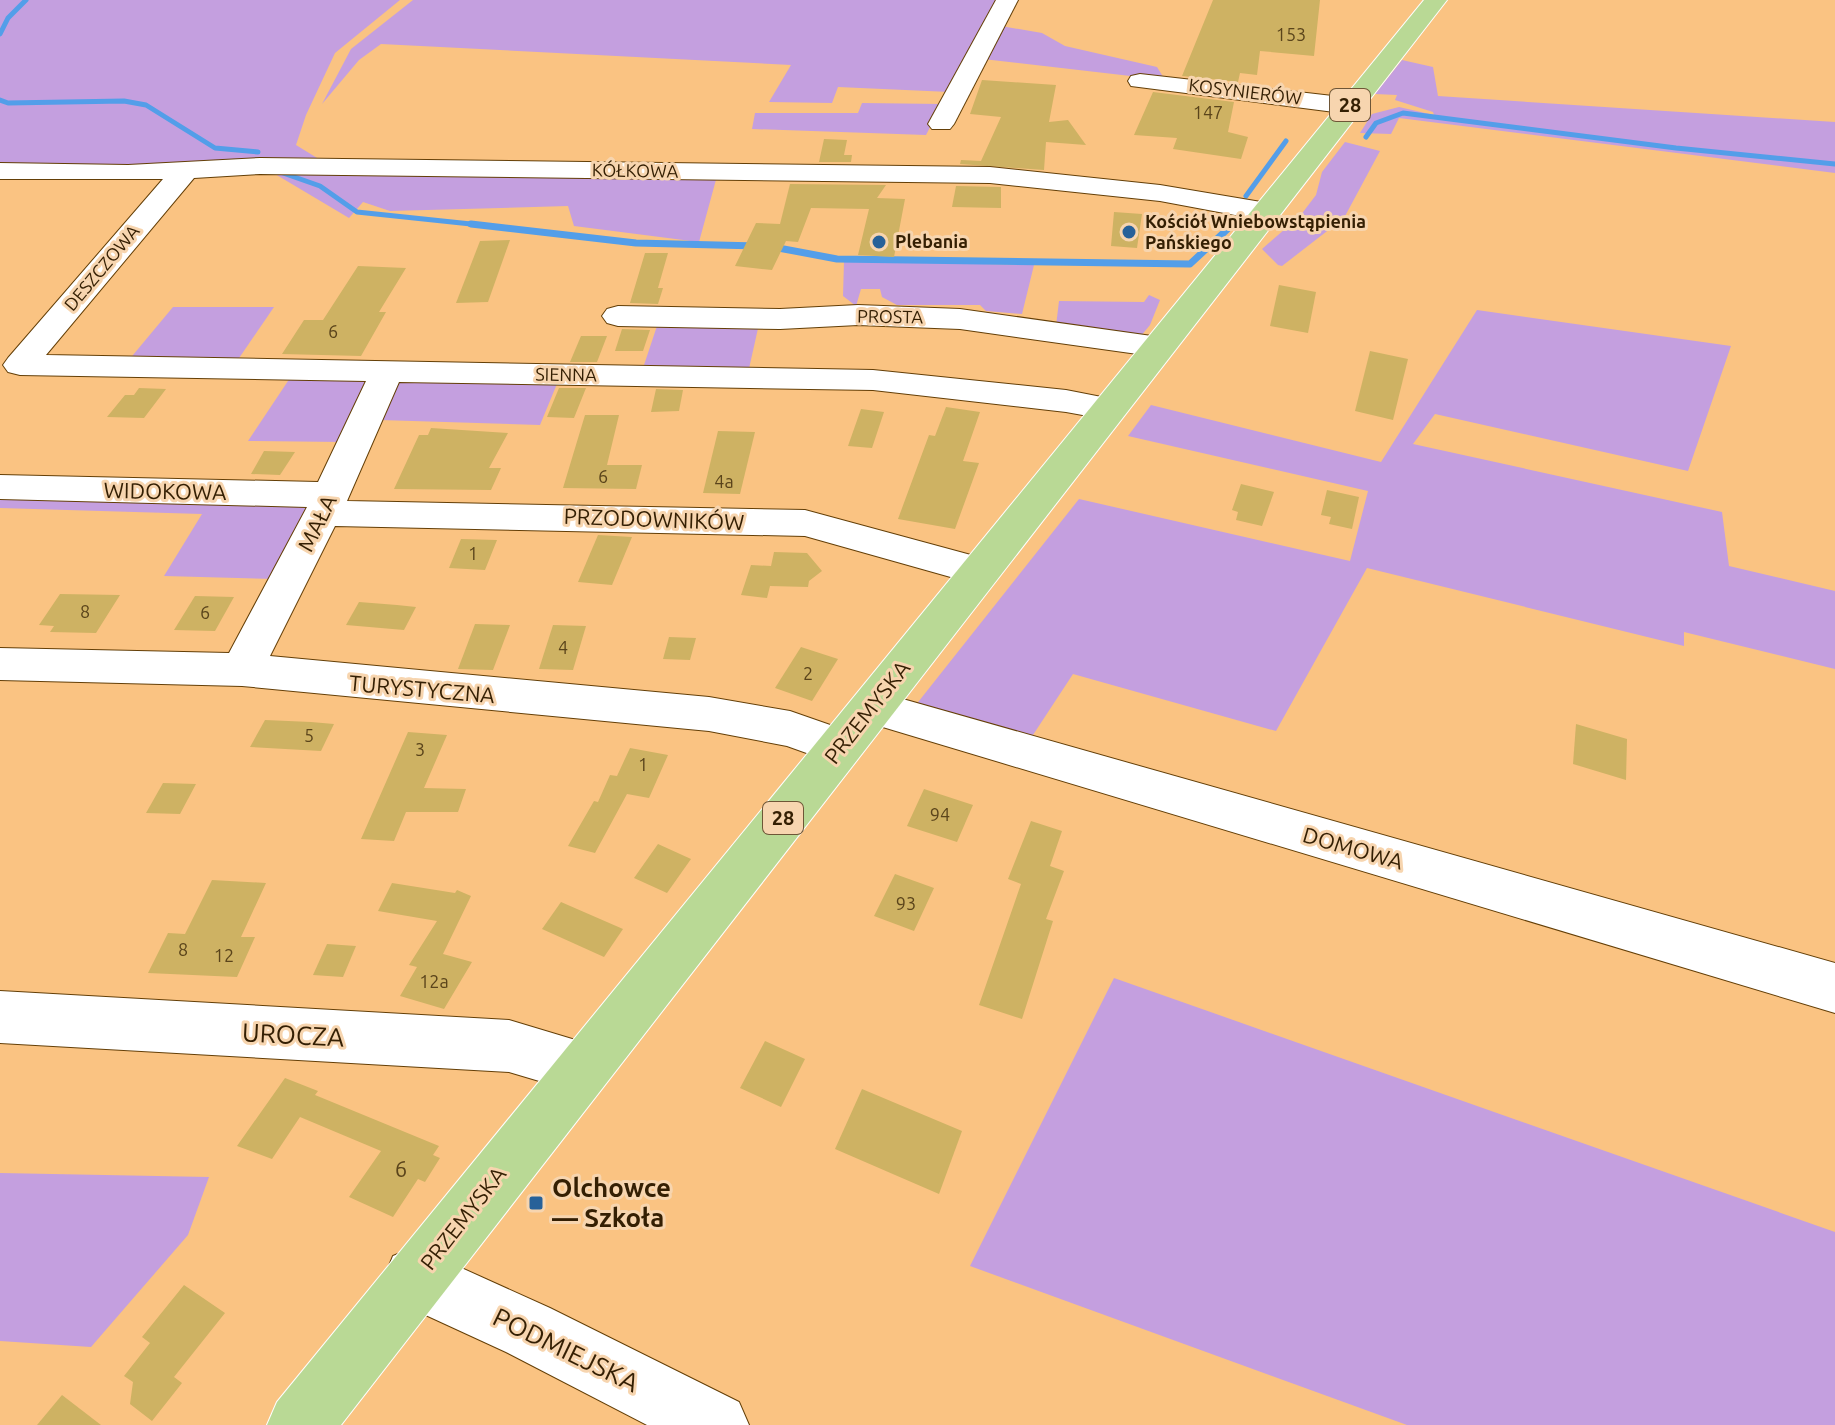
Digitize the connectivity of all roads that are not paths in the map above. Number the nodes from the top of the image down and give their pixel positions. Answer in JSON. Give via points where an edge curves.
{"nodes":[{"id":1,"x":1007,"y":0,"type":"edge"},
{"id":2,"x":1436,"y":0,"type":"edge"},
{"id":3,"x":1140,"y":81,"type":"dead end"},
{"id":4,"x":1350,"y":106,"type":"junction"},
{"id":5,"x":941,"y":124,"type":"dead end"},
{"id":6,"x":0,"y":171,"type":"edge"},
{"id":7,"x":185,"y":171,"type":"junction"},
{"id":8,"x":1267,"y":212,"type":"junction"},
{"id":9,"x":618,"y":316,"type":"dead end"},
{"id":10,"x":1159,"y":347,"type":"junction"},
{"id":11,"x":20,"y":365,"type":"joint"},
{"id":12,"x":386,"y":374,"type":"junction"},
{"id":13,"x":1110,"y":409,"type":"junction"},
{"id":14,"x":0,"y":487,"type":"edge"},
{"id":15,"x":327,"y":504,"type":"junction"},
{"id":16,"x":979,"y":571,"type":"junction"},
{"id":17,"x":0,"y":664,"type":"edge"},
{"id":18,"x":242,"y":670,"type":"junction"},
{"id":19,"x":871,"y":707,"type":"junction"},
{"id":20,"x":840,"y":747,"type":"junction"},
{"id":21,"x":1835,"y":988,"type":"edge"},
{"id":22,"x":0,"y":1017,"type":"edge"},
{"id":23,"x":583,"y":1067,"type":"junction"},
{"id":24,"x":415,"y":1278,"type":"junction"},
{"id":25,"x":300,"y":1425,"type":"edge"},
{"id":26,"x":716,"y":1425,"type":"edge"}],
"edges":[{"from":1,"to":5,"type":"street"},
{"from":2,"to":4,"type":"main road","name":"PRZEMYSKA","number":"28","via":[[1399,36]]},
{"from":3,"to":4,"type":"street","name":"KOSYNIERÓW"},
{"from":4,"to":8,"type":"main road","name":"PRZEMYSKA","number":"28"},
{"from":6,"to":7,"type":"street","name":"KÓŁKOWA"},
{"from":7,"to":8,"type":"street","name":"KÓŁKOWA","via":[[276,166],[990,175],[1160,193]]},
{"from":7,"to":11,"type":"street","name":"DESZCZOWA"},
{"from":8,"to":10,"type":"main road","name":"PRZEMYSKA","number":"28"},
{"from":9,"to":10,"type":"street","name":"PROSTA","via":[[960,319]]},
{"from":10,"to":13,"type":"main road","name":"PRZEMYSKA","number":"28"},
{"from":11,"to":12,"type":"street","name":"SIENNA"},
{"from":12,"to":13,"type":"street","name":"SIENNA","via":[[873,380]]},
{"from":12,"to":15,"type":"street","name":"MAŁA"},
{"from":13,"to":16,"type":"main road","name":"PRZEMYSKA","number":"28"},
{"from":14,"to":15,"type":"street","name":"WIDOKOWA"},
{"from":15,"to":16,"type":"street","name":"PRZODOWNIKÓW","via":[[805,523]]},
{"from":15,"to":18,"type":"street","name":"MAŁA"},
{"from":16,"to":19,"type":"main road","name":"PRZEMYSKA","number":"28"},
{"from":17,"to":18,"type":"street","name":"TURYSTYCZNA"},
{"from":18,"to":20,"type":"street","name":"TURYSTYCZNA","via":[[709,714],[790,729]]},
{"from":19,"to":20,"type":"main road","name":"PRZEMYSKA","number":"28"},
{"from":19,"to":21,"type":"street","name":"DOMOWA"},
{"from":20,"to":23,"type":"main road","name":"PRZEMYSKA","number":"28"},
{"from":22,"to":23,"type":"street","name":"UROCZA","via":[[509,1046]]},
{"from":23,"to":24,"type":"main road","name":"PRZEMYSKA","number":"28"},
{"from":24,"to":25,"type":"main road","name":"PRZEMYSKA","number":"28"},
{"from":24,"to":26,"type":"street","name":"PODMIEJSKA"}]}
